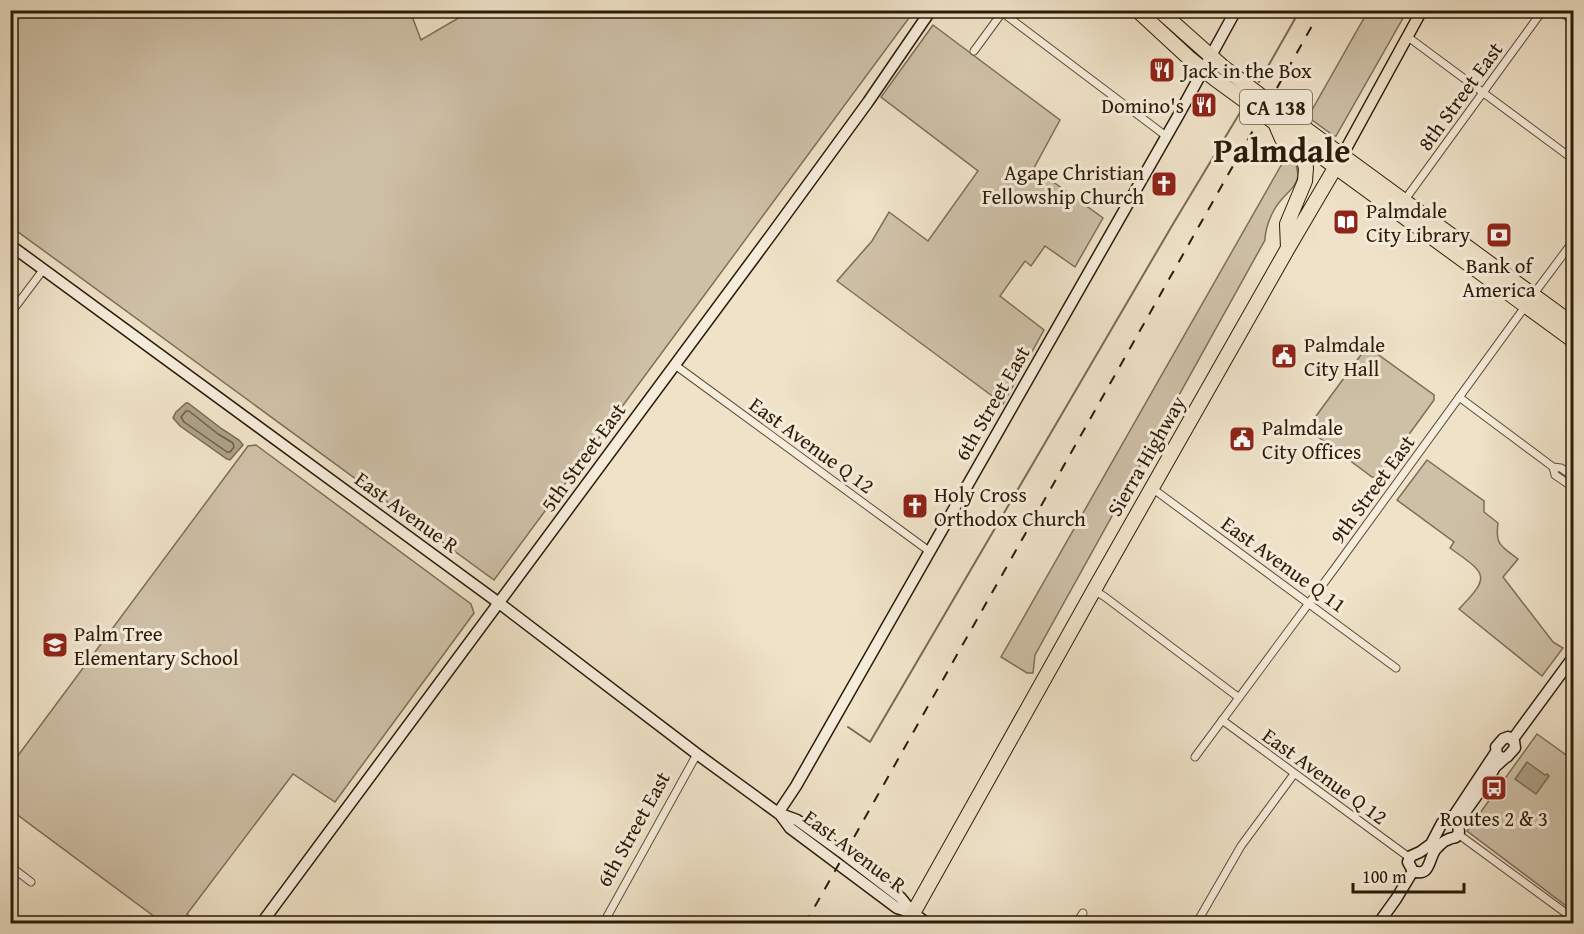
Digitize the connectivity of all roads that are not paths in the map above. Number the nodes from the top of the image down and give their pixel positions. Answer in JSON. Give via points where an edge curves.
{"nodes":[{"id":1,"x":931,"y":10,"type":"edge"},
{"id":2,"x":1137,"y":10,"type":"edge"},
{"id":3,"x":1159,"y":10,"type":"edge"},
{"id":4,"x":1236,"y":10,"type":"edge"},
{"id":5,"x":1422,"y":10,"type":"edge"},
{"id":6,"x":1543,"y":10,"type":"edge"},
{"id":7,"x":1559,"y":10,"type":"edge"},
{"id":8,"x":1003,"y":12,"type":"edge"},
{"id":9,"x":1574,"y":22,"type":"edge"},
{"id":10,"x":1408,"y":37,"type":"junction"},
{"id":11,"x":974,"y":51,"type":"dead end"},
{"id":12,"x":1211,"y":57,"type":"junction"},
{"id":13,"x":1203,"y":70,"type":"junction"},
{"id":14,"x":1482,"y":92,"type":"junction"},
{"id":15,"x":1275,"y":123,"type":"junction"},
{"id":16,"x":1166,"y":136,"type":"junction"},
{"id":17,"x":1574,"y":160,"type":"edge"},
{"id":18,"x":1339,"y":161,"type":"junction"},
{"id":19,"x":1404,"y":201,"type":"junction"},
{"id":20,"x":1574,"y":240,"type":"edge"},
{"id":21,"x":10,"y":245,"type":"edge"},
{"id":22,"x":1288,"y":248,"type":"junction"},
{"id":23,"x":43,"y":270,"type":"junction"},
{"id":24,"x":1529,"y":300,"type":"junction"},
{"id":25,"x":10,"y":314,"type":"edge"},
{"id":26,"x":1574,"y":326,"type":"edge"},
{"id":27,"x":1574,"y":341,"type":"edge"},
{"id":28,"x":675,"y":364,"type":"junction"},
{"id":29,"x":1459,"y":397,"type":"junction"},
{"id":30,"x":1553,"y":467,"type":"junction"},
{"id":31,"x":1574,"y":477,"type":"edge"},
{"id":32,"x":1152,"y":488,"type":"junction"},
{"id":33,"x":1574,"y":489,"type":"edge"},
{"id":34,"x":929,"y":551,"type":"junction"},
{"id":35,"x":1094,"y":590,"type":"junction"},
{"id":36,"x":499,"y":603,"type":"junction"},
{"id":37,"x":1309,"y":603,"type":"junction"},
{"id":38,"x":1574,"y":656,"type":"edge"},
{"id":39,"x":1396,"y":668,"type":"dead end"},
{"id":40,"x":1238,"y":697,"type":"junction"},
{"id":41,"x":1222,"y":720,"type":"junction"},
{"id":42,"x":697,"y":754,"type":"junction"},
{"id":43,"x":1501,"y":755,"type":"junction"},
{"id":44,"x":1195,"y":757,"type":"dead end"},
{"id":45,"x":1294,"y":774,"type":"junction"},
{"id":46,"x":778,"y":813,"type":"junction"},
{"id":47,"x":1448,"y":820,"type":"junction"},
{"id":48,"x":1440,"y":829,"type":"junction"},
{"id":49,"x":1458,"y":830,"type":"junction"},
{"id":50,"x":1447,"y":839,"type":"junction"},
{"id":51,"x":1420,"y":852,"type":"junction"},
{"id":52,"x":1410,"y":858,"type":"junction"},
{"id":53,"x":1429,"y":861,"type":"junction"},
{"id":54,"x":10,"y":866,"type":"edge"},
{"id":55,"x":1413,"y":871,"type":"junction"},
{"id":56,"x":31,"y":882,"type":"dead end"},
{"id":57,"x":1083,"y":913,"type":"dead end"},
{"id":58,"x":910,"y":918,"type":"edge"},
{"id":59,"x":1574,"y":919,"type":"edge"},
{"id":60,"x":261,"y":924,"type":"edge"},
{"id":61,"x":603,"y":924,"type":"edge"},
{"id":62,"x":928,"y":924,"type":"edge"},
{"id":63,"x":1076,"y":924,"type":"edge"},
{"id":64,"x":1196,"y":924,"type":"edge"},
{"id":65,"x":1378,"y":924,"type":"edge"}],
"edges":[{"from":1,"to":28,"type":"street","name":"5th Street East"},
{"from":2,"to":13,"type":"highway","number":"CA 138"},
{"from":3,"to":12,"type":"highway","number":"CA 138"},
{"from":4,"to":12,"type":"street","name":"6th Street East"},
{"from":5,"to":10,"type":"main road","name":"Sierra Highway"},
{"from":6,"to":14,"type":"street","name":"8th Street East"},
{"from":7,"to":9,"type":"street"},
{"from":8,"to":11,"type":"street"},
{"from":8,"to":16,"type":"street"},
{"from":10,"to":14,"type":"street"},
{"from":10,"to":18,"type":"main road","name":"Sierra Highway"},
{"from":12,"to":13,"type":"street","name":"6th Street East"},
{"from":12,"to":18,"type":"highway","number":"CA 138"},
{"from":13,"to":15,"type":"highway","number":"CA 138"},
{"from":13,"to":16,"type":"street","name":"6th Street East"},
{"from":14,"to":17,"type":"street"},
{"from":14,"to":19,"type":"street","name":"8th Street East"},
{"from":15,"to":18,"type":"highway","number":"CA 138"},
{"from":15,"to":22,"type":"highway","via":[[1282,139],[1306,168],[1305,181],[1287,224]]},
{"from":16,"to":34,"type":"street","name":"6th Street East"},
{"from":18,"to":19,"type":"highway","number":"CA 138"},
{"from":18,"to":22,"type":"highway","name":"Sierra Highway"},
{"from":18,"to":24,"type":"highway","number":"CA 138"},
{"from":19,"to":24,"type":"highway","number":"CA 138"},
{"from":20,"to":24,"type":"street","name":"9th Street East"},
{"from":21,"to":23,"type":"street","name":"East Avenue R"},
{"from":22,"to":32,"type":"highway","name":"Sierra Highway"},
{"from":23,"to":25,"type":"street"},
{"from":23,"to":36,"type":"street","name":"East Avenue R"},
{"from":24,"to":26,"type":"highway","number":"CA 138"},
{"from":24,"to":27,"type":"highway","number":"CA 138"},
{"from":24,"to":29,"type":"street","name":"9th Street East"},
{"from":28,"to":34,"type":"street","name":"East Avenue Q 12"},
{"from":28,"to":36,"type":"street","name":"5th Street East"},
{"from":29,"to":30,"type":"street"},
{"from":29,"to":37,"type":"street","name":"9th Street East"},
{"from":30,"to":31,"type":"street"},
{"from":30,"to":33,"type":"street","via":[[1555,475]]},
{"from":32,"to":35,"type":"highway","name":"Sierra Highway"},
{"from":32,"to":37,"type":"street","name":"East Avenue Q 11"},
{"from":34,"to":46,"type":"street","name":"6th Street East"},
{"from":35,"to":40,"type":"street"},
{"from":35,"to":58,"type":"highway","name":"Sierra Highway"},
{"from":36,"to":42,"type":"street","name":"East Avenue R"},
{"from":36,"to":60,"type":"street","name":"5th Street East"},
{"from":37,"to":39,"type":"street","name":"East Avenue Q 11"},
{"from":37,"to":40,"type":"street","name":"9th Street East"},
{"from":38,"to":43,"type":"street","via":[[1513,739],[1515,748],[1510,755]]},
{"from":40,"to":41,"type":"street","name":"9th Street East"},
{"from":41,"to":44,"type":"street","name":"9th Street East"},
{"from":41,"to":45,"type":"street","name":"East Avenue Q 12"},
{"from":42,"to":46,"type":"street","name":"East Avenue R"},
{"from":42,"to":61,"type":"street","name":"6th Street East"},
{"from":43,"to":47,"type":"street"},
{"from":43,"to":49,"type":"street"},
{"from":45,"to":52,"type":"street","name":"East Avenue Q 12"},
{"from":45,"to":64,"type":"street","via":[[1241,846]]},
{"from":46,"to":58,"type":"street","name":"East Avenue R","via":[[790,828]]},
{"from":47,"to":48,"type":"street"},
{"from":47,"to":49,"type":"street","via":[[1454,821]]},
{"from":48,"to":50,"type":"street"},
{"from":48,"to":51,"type":"street","via":[[1431,844]]},
{"from":49,"to":50,"type":"street","via":[[1454,839]]},
{"from":49,"to":59,"type":"street"},
{"from":50,"to":53,"type":"street"},
{"from":51,"to":52,"type":"street"},
{"from":51,"to":53,"type":"street"},
{"from":52,"to":55,"type":"street"},
{"from":53,"to":55,"type":"street","via":[[1425,870]]},
{"from":54,"to":56,"type":"street"},
{"from":55,"to":65,"type":"street"},
{"from":57,"to":63,"type":"street"},
{"from":58,"to":62,"type":"street","name":"East Avenue R"}]}
